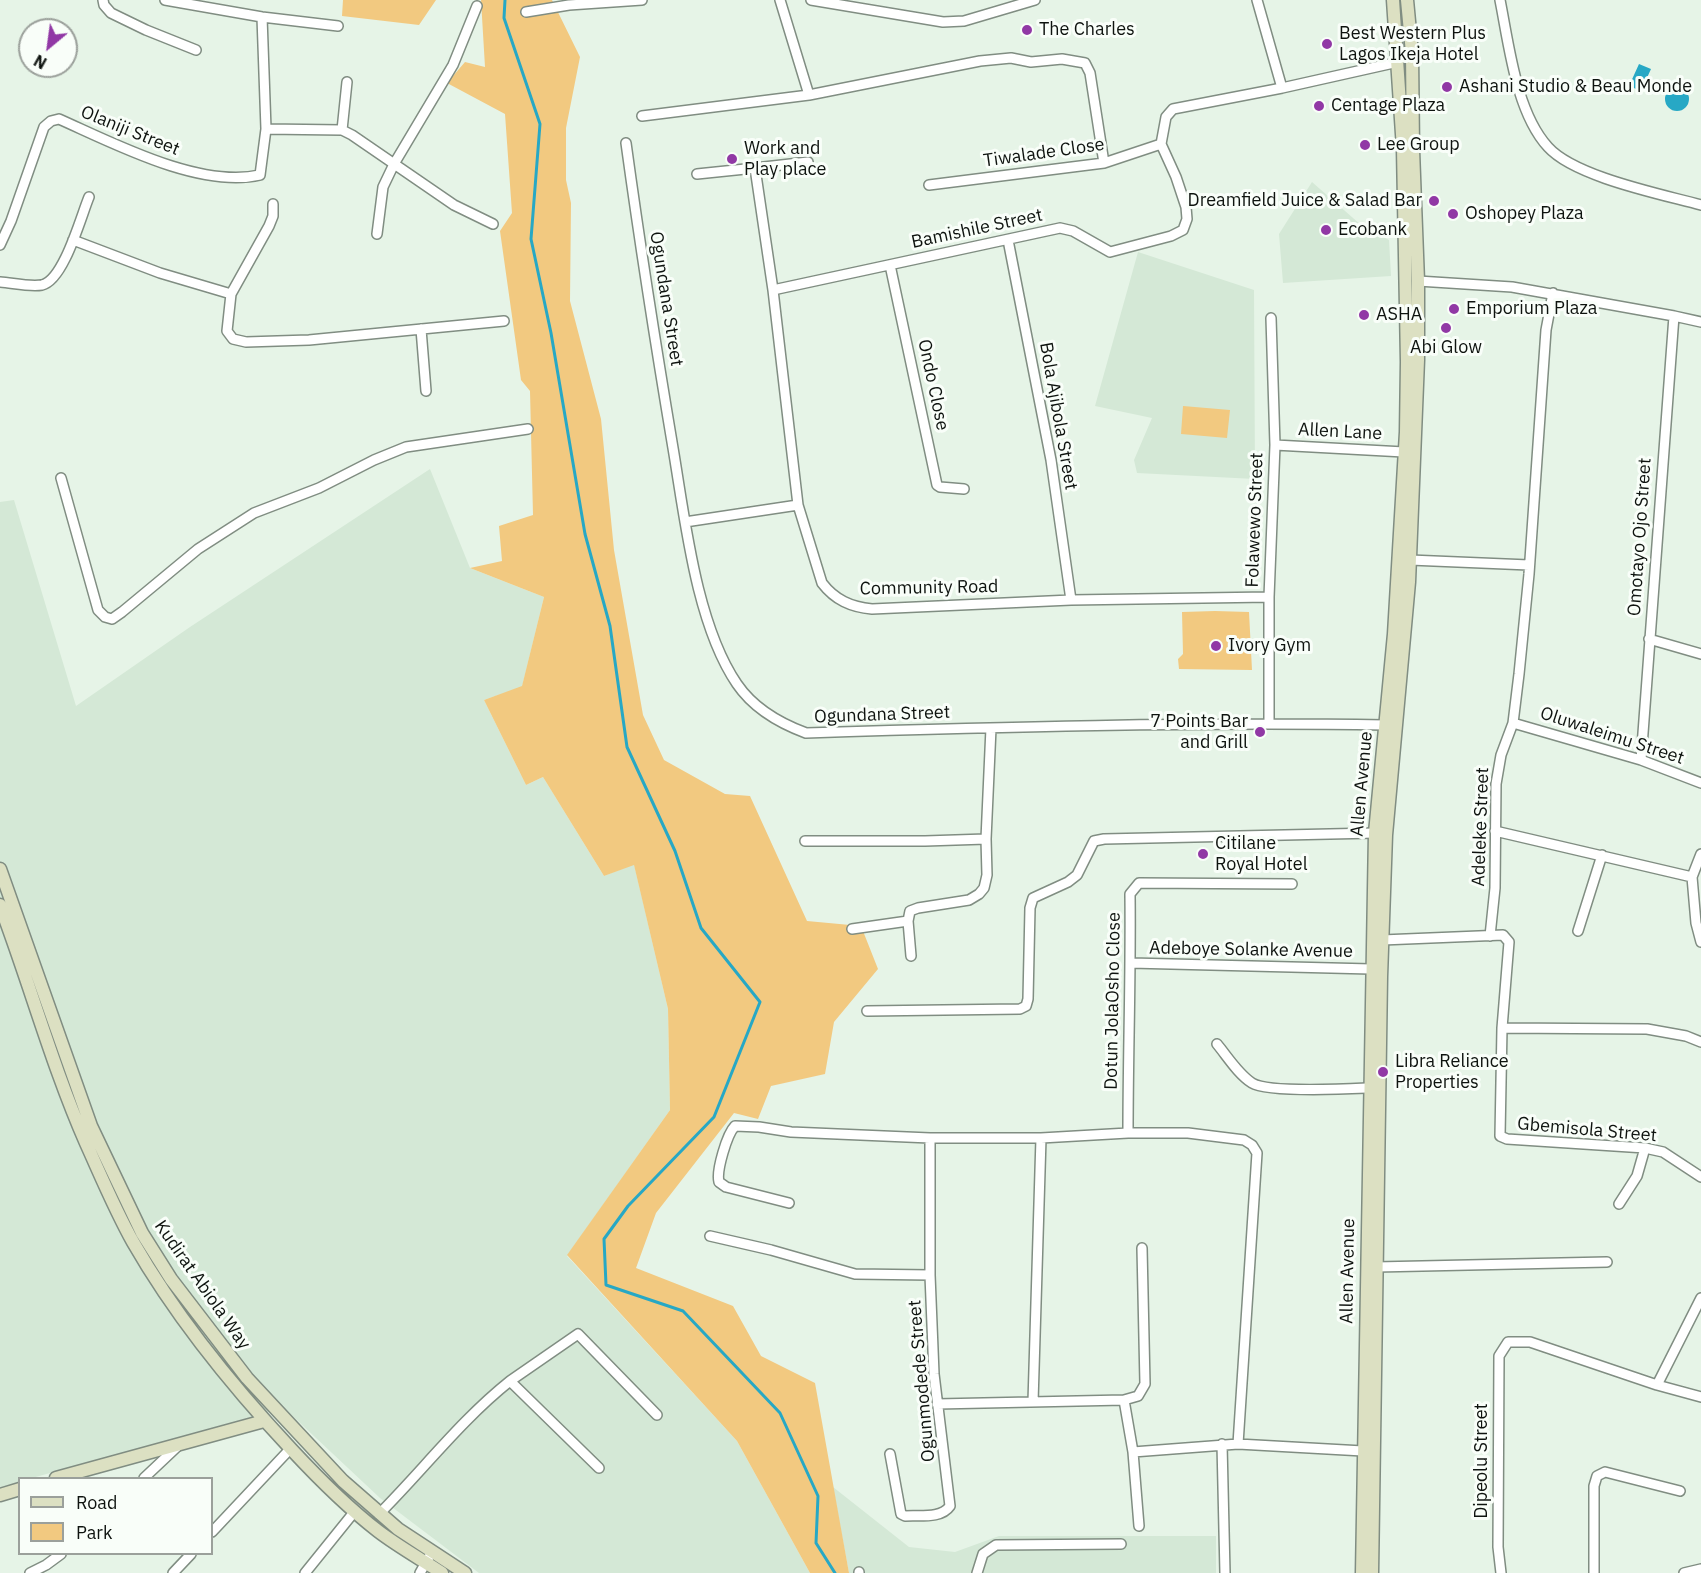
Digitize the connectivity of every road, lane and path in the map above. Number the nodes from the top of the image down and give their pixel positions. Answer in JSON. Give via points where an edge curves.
{"nodes":[{"id":1,"x":103,"y":0,"type":"edge"},
{"id":2,"x":165,"y":0,"type":"edge"},
{"id":3,"x":642,"y":0,"type":"edge"},
{"id":4,"x":780,"y":0,"type":"edge"},
{"id":5,"x":811,"y":0,"type":"edge"},
{"id":6,"x":1035,"y":0,"type":"edge"},
{"id":7,"x":1257,"y":0,"type":"edge"},
{"id":8,"x":1393,"y":0,"type":"edge"},
{"id":9,"x":1407,"y":0,"type":"edge"},
{"id":10,"x":1500,"y":0,"type":"edge"},
{"id":11,"x":570,"y":3,"type":"edge"},
{"id":12,"x":847,"y":3,"type":"edge"},
{"id":13,"x":1007,"y":5,"type":"edge"},
{"id":14,"x":477,"y":6,"type":"dead end"},
{"id":15,"x":526,"y":12,"type":"dead end"},
{"id":16,"x":262,"y":17,"type":"junction"},
{"id":17,"x":338,"y":26,"type":"dead end"},
{"id":18,"x":196,"y":50,"type":"dead end"},
{"id":19,"x":1398,"y":62,"type":"junction"},
{"id":20,"x":347,"y":81,"type":"dead end"},
{"id":21,"x":1282,"y":88,"type":"junction"},
{"id":22,"x":808,"y":95,"type":"junction"},
{"id":23,"x":642,"y":116,"type":"dead end"},
{"id":24,"x":266,"y":129,"type":"junction"},
{"id":25,"x":342,"y":130,"type":"junction"},
{"id":26,"x":626,"y":143,"type":"dead end"},
{"id":27,"x":1161,"y":144,"type":"junction"},
{"id":28,"x":808,"y":162,"type":"dead end"},
{"id":29,"x":1104,"y":163,"type":"junction"},
{"id":30,"x":394,"y":164,"type":"junction"},
{"id":31,"x":755,"y":168,"type":"junction"},
{"id":32,"x":697,"y":174,"type":"dead end"},
{"id":33,"x":929,"y":184,"type":"dead end"},
{"id":34,"x":88,"y":197,"type":"dead end"},
{"id":35,"x":273,"y":204,"type":"dead end"},
{"id":36,"x":1701,"y":205,"type":"edge"},
{"id":37,"x":493,"y":224,"type":"dead end"},
{"id":38,"x":377,"y":234,"type":"dead end"},
{"id":39,"x":73,"y":240,"type":"junction"},
{"id":40,"x":1008,"y":240,"type":"junction"},
{"id":41,"x":0,"y":245,"type":"edge"},
{"id":42,"x":890,"y":265,"type":"junction"},
{"id":43,"x":0,"y":282,"type":"edge"},
{"id":44,"x":1418,"y":282,"type":"junction"},
{"id":45,"x":772,"y":290,"type":"junction"},
{"id":46,"x":1553,"y":293,"type":"junction"},
{"id":47,"x":231,"y":294,"type":"junction"},
{"id":48,"x":1674,"y":316,"type":"junction"},
{"id":49,"x":1271,"y":318,"type":"dead end"},
{"id":50,"x":504,"y":321,"type":"dead end"},
{"id":51,"x":1701,"y":322,"type":"edge"},
{"id":52,"x":421,"y":329,"type":"junction"},
{"id":53,"x":426,"y":391,"type":"dead end"},
{"id":54,"x":528,"y":429,"type":"dead end"},
{"id":55,"x":1275,"y":445,"type":"junction"},
{"id":56,"x":1404,"y":452,"type":"junction"},
{"id":57,"x":61,"y":478,"type":"dead end"},
{"id":58,"x":964,"y":489,"type":"dead end"},
{"id":59,"x":798,"y":505,"type":"junction"},
{"id":60,"x":685,"y":522,"type":"junction"},
{"id":61,"x":1410,"y":560,"type":"junction"},
{"id":62,"x":1528,"y":565,"type":"junction"},
{"id":63,"x":1269,"y":597,"type":"junction"},
{"id":64,"x":1071,"y":600,"type":"junction"},
{"id":65,"x":1649,"y":639,"type":"junction"},
{"id":66,"x":1701,"y":654,"type":"edge"},
{"id":67,"x":1269,"y":723,"type":"junction"},
{"id":68,"x":1513,"y":723,"type":"junction"},
{"id":69,"x":1385,"y":725,"type":"junction"},
{"id":70,"x":991,"y":728,"type":"junction"},
{"id":71,"x":1641,"y":760,"type":"junction"},
{"id":72,"x":1701,"y":783,"type":"edge"},
{"id":73,"x":1495,"y":831,"type":"junction"},
{"id":74,"x":1375,"y":833,"type":"junction"},
{"id":75,"x":986,"y":838,"type":"junction"},
{"id":76,"x":805,"y":841,"type":"dead end"},
{"id":77,"x":1701,"y":854,"type":"edge"},
{"id":78,"x":1602,"y":855,"type":"junction"},
{"id":79,"x":0,"y":869,"type":"edge"},
{"id":80,"x":1692,"y":877,"type":"junction"},
{"id":81,"x":1292,"y":884,"type":"dead end"},
{"id":82,"x":0,"y":905,"type":"edge"},
{"id":83,"x":908,"y":921,"type":"junction"},
{"id":84,"x":852,"y":929,"type":"dead end"},
{"id":85,"x":1578,"y":931,"type":"dead end"},
{"id":86,"x":1490,"y":936,"type":"junction"},
{"id":87,"x":1382,"y":940,"type":"junction"},
{"id":88,"x":1701,"y":942,"type":"edge"},
{"id":89,"x":911,"y":956,"type":"dead end"},
{"id":90,"x":1131,"y":963,"type":"junction"},
{"id":91,"x":1371,"y":969,"type":"junction"},
{"id":92,"x":867,"y":1011,"type":"dead end"},
{"id":93,"x":1502,"y":1028,"type":"junction"},
{"id":94,"x":1701,"y":1042,"type":"edge"},
{"id":95,"x":1217,"y":1044,"type":"dead end"},
{"id":96,"x":1369,"y":1088,"type":"junction"},
{"id":97,"x":1128,"y":1133,"type":"junction"},
{"id":98,"x":930,"y":1138,"type":"junction"},
{"id":99,"x":1041,"y":1138,"type":"junction"},
{"id":100,"x":1645,"y":1148,"type":"junction"},
{"id":101,"x":1701,"y":1177,"type":"edge"},
{"id":102,"x":789,"y":1203,"type":"dead end"},
{"id":103,"x":1619,"y":1204,"type":"dead end"},
{"id":104,"x":710,"y":1236,"type":"dead end"},
{"id":105,"x":1142,"y":1248,"type":"dead end"},
{"id":106,"x":1606,"y":1262,"type":"dead end"},
{"id":107,"x":1376,"y":1267,"type":"junction"},
{"id":108,"x":930,"y":1275,"type":"junction"},
{"id":109,"x":1701,"y":1298,"type":"edge"},
{"id":110,"x":510,"y":1381,"type":"junction"},
{"id":111,"x":1657,"y":1385,"type":"junction"},
{"id":112,"x":1701,"y":1397,"type":"edge"},
{"id":113,"x":1124,"y":1400,"type":"junction"},
{"id":114,"x":1033,"y":1402,"type":"junction"},
{"id":115,"x":937,"y":1404,"type":"junction"},
{"id":116,"x":657,"y":1415,"type":"dead end"},
{"id":117,"x":264,"y":1421,"type":"junction"},
{"id":118,"x":180,"y":1443,"type":"junction"},
{"id":119,"x":1222,"y":1444,"type":"junction"},
{"id":120,"x":1238,"y":1444,"type":"junction"},
{"id":121,"x":291,"y":1449,"type":"junction"},
{"id":122,"x":1363,"y":1451,"type":"junction"},
{"id":123,"x":1133,"y":1452,"type":"junction"},
{"id":124,"x":890,"y":1454,"type":"dead end"},
{"id":125,"x":599,"y":1468,"type":"dead end"},
{"id":126,"x":63,"y":1477,"type":"edge"},
{"id":127,"x":146,"y":1477,"type":"edge"},
{"id":128,"x":18,"y":1490,"type":"edge"},
{"id":129,"x":1680,"y":1491,"type":"dead end"},
{"id":130,"x":0,"y":1494,"type":"edge"},
{"id":131,"x":355,"y":1511,"type":"junction"},
{"id":132,"x":379,"y":1514,"type":"junction"},
{"id":133,"x":1138,"y":1526,"type":"dead end"},
{"id":134,"x":213,"y":1531,"type":"edge"},
{"id":135,"x":1121,"y":1544,"type":"dead end"},
{"id":136,"x":433,"y":1551,"type":"junction"},
{"id":137,"x":59,"y":1555,"type":"edge"},
{"id":138,"x":190,"y":1555,"type":"edge"},
{"id":139,"x":423,"y":1568,"type":"edge"},
{"id":140,"x":1701,"y":1569,"type":"edge"},
{"id":141,"x":30,"y":1573,"type":"edge"},
{"id":142,"x":173,"y":1573,"type":"edge"},
{"id":143,"x":305,"y":1573,"type":"edge"},
{"id":144,"x":442,"y":1573,"type":"edge"},
{"id":145,"x":465,"y":1573,"type":"edge"},
{"id":146,"x":977,"y":1573,"type":"edge"},
{"id":147,"x":1225,"y":1573,"type":"edge"},
{"id":148,"x":1362,"y":1573,"type":"edge"},
{"id":149,"x":1372,"y":1573,"type":"edge"},
{"id":150,"x":1501,"y":1573,"type":"edge"},
{"id":151,"x":1594,"y":1573,"type":"edge"},
{"id":152,"x":1684,"y":1573,"type":"edge"}],
"edges":[{"from":1,"to":18,"type":"street","via":[[111,13]]},
{"from":2,"to":16,"type":"street"},
{"from":3,"to":11,"type":"street"},
{"from":4,"to":22,"type":"street"},
{"from":5,"to":12,"type":"street"},
{"from":6,"to":13,"type":"street"},
{"from":7,"to":21,"type":"street"},
{"from":8,"to":19,"type":"main road","name":"Allen Avenue"},
{"from":9,"to":44,"type":"main road","name":"Allen Avenue"},
{"from":10,"to":36,"type":"street","via":[[1516,83],[1549,149],[1597,176]]},
{"from":11,"to":15,"type":"street"},
{"from":12,"to":13,"type":"street","via":[[943,22],[964,21]]},
{"from":14,"to":30,"type":"street","via":[[453,65]]},
{"from":16,"to":17,"type":"street"},
{"from":16,"to":24,"type":"street"},
{"from":19,"to":21,"type":"street"},
{"from":19,"to":56,"type":"main road","name":"Allen Avenue","via":[[1407,363]]},
{"from":20,"to":25,"type":"street"},
{"from":21,"to":27,"type":"street","via":[[1173,109],[1166,117]]},
{"from":22,"to":23,"type":"street"},
{"from":22,"to":29,"type":"street","via":[[980,61],[1075,60],[1085,63],[1090,73]]},
{"from":24,"to":25,"type":"street"},
{"from":24,"to":41,"type":"street","name":"Olaniji Street","via":[[260,175],[249,178],[196,174],[59,119],[51,121],[44,127]]},
{"from":25,"to":30,"type":"street"},
{"from":26,"to":60,"type":"street","name":"Ogundana Street"},
{"from":27,"to":29,"type":"street","name":"Tiwalade Close"},
{"from":27,"to":40,"type":"street","name":"Bamishile Street","via":[[1186,207],[1183,230],[1117,252],[1060,228]]},
{"from":28,"to":31,"type":"street"},
{"from":29,"to":33,"type":"street","name":"Tiwalade Close"},
{"from":30,"to":37,"type":"street","via":[[454,205]]},
{"from":30,"to":38,"type":"street","via":[[383,187]]},
{"from":31,"to":32,"type":"street"},
{"from":31,"to":45,"type":"street","name":"Community Road"},
{"from":34,"to":39,"type":"street"},
{"from":35,"to":47,"type":"street","via":[[269,226]]},
{"from":39,"to":43,"type":"street","via":[[51,280],[42,285]]},
{"from":39,"to":47,"type":"street","via":[[160,273]]},
{"from":40,"to":42,"type":"street","name":"Bamishile Street"},
{"from":40,"to":64,"type":"street","name":"Bola Ajibola Street","via":[[1052,460]]},
{"from":42,"to":45,"type":"street","name":"Bamishile Street"},
{"from":42,"to":58,"type":"street","name":"Ondo Close","via":[[937,485]]},
{"from":44,"to":46,"type":"street"},
{"from":44,"to":61,"type":"main road","name":"Allen Avenue"},
{"from":45,"to":59,"type":"street","name":"Community Road"},
{"from":46,"to":48,"type":"street"},
{"from":46,"to":62,"type":"street","name":"Adeleke Street","via":[[1545,342]]},
{"from":47,"to":52,"type":"street","via":[[227,331],[233,339],[246,342]]},
{"from":48,"to":51,"type":"street"},
{"from":48,"to":65,"type":"street","name":"Omotayo Ojo Street"},
{"from":49,"to":55,"type":"street","name":"Folawewo Street"},
{"from":50,"to":52,"type":"street"},
{"from":52,"to":53,"type":"street"},
{"from":54,"to":57,"type":"street","via":[[406,447],[320,488],[254,513],[198,549],[112,619],[98,610]]},
{"from":55,"to":56,"type":"street","name":"Allen Lane"},
{"from":55,"to":63,"type":"street","name":"Folawewo Street"},
{"from":56,"to":69,"type":"main road","name":"Allen Avenue"},
{"from":59,"to":60,"type":"street"},
{"from":59,"to":64,"type":"street","name":"Community Road","via":[[822,583],[829,592],[856,608]]},
{"from":60,"to":70,"type":"street","name":"Ogundana Street","via":[[701,597],[719,648],[737,684],[758,707],[782,724],[806,734]]},
{"from":61,"to":62,"type":"street"},
{"from":61,"to":87,"type":"main road","name":"Allen Avenue","via":[[1386,835]]},
{"from":62,"to":68,"type":"street","name":"Adeleke Street"},
{"from":63,"to":64,"type":"street","name":"Community Road"},
{"from":63,"to":67,"type":"street","name":"Folawewo Street"},
{"from":65,"to":66,"type":"street"},
{"from":65,"to":71,"type":"street","name":"Omotayo Ojo Street"},
{"from":67,"to":69,"type":"street","name":"Ogundana Street"},
{"from":67,"to":70,"type":"street","name":"Ogundana Street"},
{"from":68,"to":71,"type":"street","name":"Oluwaleimu Street"},
{"from":68,"to":73,"type":"street","name":"Adeleke Street","via":[[1496,784]]},
{"from":69,"to":74,"type":"main road","name":"Allen Avenue"},
{"from":70,"to":75,"type":"street"},
{"from":71,"to":72,"type":"street","name":"Oluwaleimu Street"},
{"from":73,"to":78,"type":"street"},
{"from":73,"to":86,"type":"street","name":"Adeleke Street"},
{"from":74,"to":91,"type":"main road","name":"Allen Avenue"},
{"from":74,"to":92,"type":"street","via":[[1094,841],[1077,875],[1033,898],[1026,1006]]},
{"from":75,"to":76,"type":"street"},
{"from":75,"to":83,"type":"street","via":[[987,875],[979,894],[969,900],[910,911]]},
{"from":77,"to":80,"type":"street"},
{"from":78,"to":80,"type":"street"},
{"from":78,"to":85,"type":"street"},
{"from":79,"to":132,"type":"main road","name":"Kudirat Abiola Way","via":[[91,1126],[142,1233],[171,1279],[247,1378],[318,1456]]},
{"from":80,"to":88,"type":"street"},
{"from":81,"to":90,"type":"street","name":"Dotun JolaOsho Close","via":[[1139,883],[1130,894]]},
{"from":82,"to":117,"type":"main road","name":"Kudirat Abiola Way","via":[[72,1108],[133,1241],[171,1301]]},
{"from":83,"to":84,"type":"street"},
{"from":83,"to":89,"type":"street"},
{"from":86,"to":87,"type":"street"},
{"from":86,"to":93,"type":"street","via":[[1503,935],[1509,942]]},
{"from":87,"to":107,"type":"main road","name":"Allen Avenue"},
{"from":90,"to":91,"type":"street","name":"Adeboye Solanke Avenue"},
{"from":90,"to":97,"type":"street","name":"Dotun JolaOsho Close"},
{"from":91,"to":96,"type":"main road","name":"Allen Avenue"},
{"from":93,"to":94,"type":"street","via":[[1647,1029]]},
{"from":93,"to":100,"type":"street","name":"Gbemisola Street","via":[[1500,1136]]},
{"from":95,"to":96,"type":"street","via":[[1256,1085],[1306,1090]]},
{"from":96,"to":122,"type":"main road","name":"Allen Avenue"},
{"from":97,"to":99,"type":"street"},
{"from":97,"to":120,"type":"street","via":[[1188,1133],[1244,1140],[1257,1154]]},
{"from":98,"to":99,"type":"street"},
{"from":98,"to":102,"type":"street","via":[[735,1126],[717,1175],[720,1184]]},
{"from":98,"to":108,"type":"street","name":"Ogunmodede Street"},
{"from":99,"to":114,"type":"street"},
{"from":100,"to":101,"type":"street","name":"Gbemisola Street","via":[[1663,1152]]},
{"from":100,"to":103,"type":"street","via":[[1636,1176]]},
{"from":104,"to":108,"type":"street","via":[[855,1274]]},
{"from":105,"to":113,"type":"street","via":[[1145,1384],[1138,1396]]},
{"from":106,"to":107,"type":"street"},
{"from":107,"to":149,"type":"main road","name":"Allen Avenue"},
{"from":108,"to":115,"type":"street","name":"Ogunmodede Street"},
{"from":109,"to":111,"type":"street"},
{"from":110,"to":116,"type":"street","via":[[578,1334]]},
{"from":110,"to":125,"type":"street"},
{"from":110,"to":132,"type":"street","via":[[467,1420]]},
{"from":111,"to":112,"type":"street"},
{"from":111,"to":150,"type":"street","name":"Dipeolu Street","via":[[1530,1342],[1508,1342],[1502,1349],[1498,1535]]},
{"from":113,"to":114,"type":"street"},
{"from":113,"to":123,"type":"street"},
{"from":114,"to":115,"type":"street"},
{"from":115,"to":124,"type":"street","name":"Ogunmodede Street","via":[[949,1491],[950,1506],[946,1512],[901,1514]]},
{"from":117,"to":118,"type":"main road"},
{"from":117,"to":121,"type":"main road","name":"Kudirat Abiola Way"},
{"from":118,"to":126,"type":"main road"},
{"from":118,"to":127,"type":"street"},
{"from":119,"to":120,"type":"street"},
{"from":119,"to":123,"type":"street"},
{"from":119,"to":147,"type":"street"},
{"from":120,"to":122,"type":"street"},
{"from":121,"to":131,"type":"main road","name":"Kudirat Abiola Way"},
{"from":121,"to":134,"type":"street"},
{"from":122,"to":148,"type":"main road","name":"Allen Avenue"},
{"from":123,"to":133,"type":"street"},
{"from":128,"to":130,"type":"main road"},
{"from":129,"to":151,"type":"street","via":[[1605,1472],[1597,1476]]},
{"from":131,"to":139,"type":"main road","name":"Kudirat Abiola Way"},
{"from":131,"to":143,"type":"street"},
{"from":132,"to":136,"type":"main road","name":"Kudirat Abiola Way"},
{"from":135,"to":146,"type":"street","via":[[996,1545],[982,1554]]},
{"from":136,"to":139,"type":"street"},
{"from":136,"to":145,"type":"main road","name":"Kudirat Abiola Way"},
{"from":137,"to":141,"type":"street"},
{"from":138,"to":142,"type":"street"},
{"from":139,"to":144,"type":"main road","name":"Kudirat Abiola Way"},
{"from":140,"to":152,"type":"street"}]}
